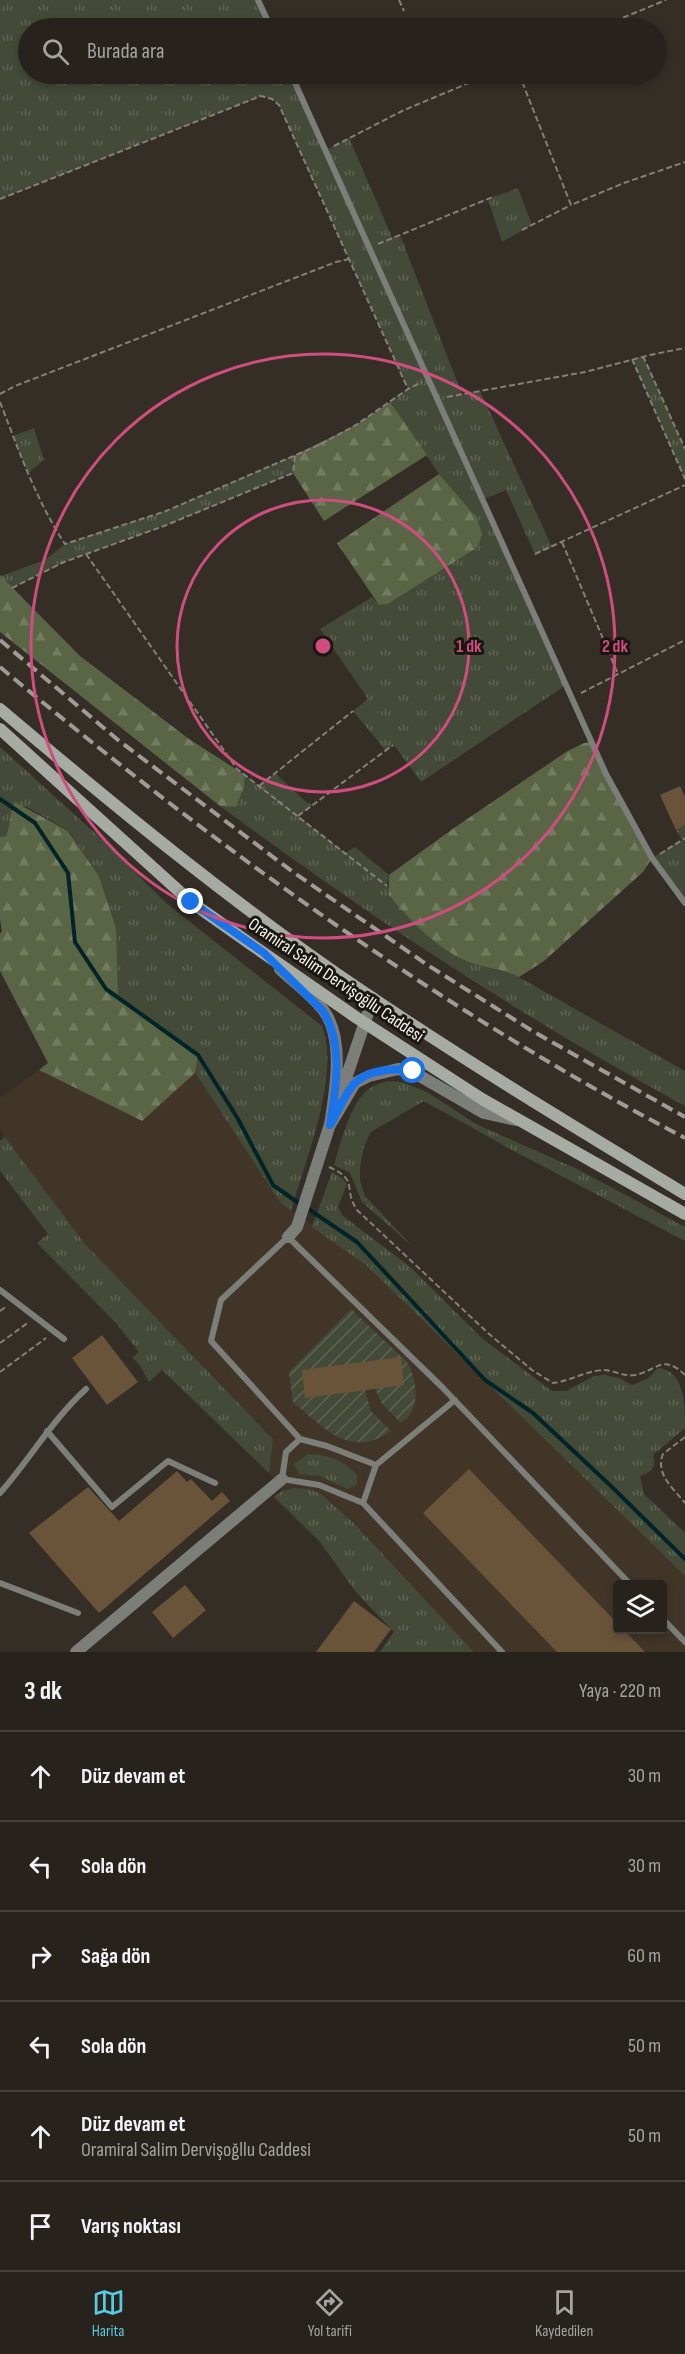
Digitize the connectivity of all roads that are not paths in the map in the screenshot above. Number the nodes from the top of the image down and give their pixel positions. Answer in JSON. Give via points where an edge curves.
{"nodes":[{"id":1,"x":258,"y":0,"type":"edge"},
{"id":2,"x":266,"y":18,"type":"edge"},
{"id":3,"x":296,"y":84,"type":"edge"},
{"id":4,"x":0,"y":709,"type":"edge"},
{"id":5,"x":0,"y":729,"type":"edge"},
{"id":6,"x":685,"y":903,"type":"edge"},
{"id":7,"x":264,"y":953,"type":"junction"},
{"id":8,"x":373,"y":998,"type":"junction"},
{"id":9,"x":364,"y":1022,"type":"junction"},
{"id":10,"x":521,"y":1121,"type":"junction"},
{"id":11,"x":330,"y":1125,"type":"junction"},
{"id":12,"x":685,"y":1194,"type":"edge"},
{"id":13,"x":685,"y":1214,"type":"edge"},
{"id":14,"x":288,"y":1237,"type":"junction"},
{"id":15,"x":0,"y":1290,"type":"edge"},
{"id":16,"x":64,"y":1339,"type":"dead end"},
{"id":17,"x":86,"y":1389,"type":"dead end"},
{"id":18,"x":454,"y":1400,"type":"junction"},
{"id":19,"x":47,"y":1431,"type":"junction"},
{"id":20,"x":300,"y":1439,"type":"junction"},
{"id":21,"x":376,"y":1465,"type":"junction"},
{"id":22,"x":282,"y":1479,"type":"junction"},
{"id":23,"x":216,"y":1484,"type":"dead end"},
{"id":24,"x":0,"y":1493,"type":"edge"},
{"id":25,"x":363,"y":1503,"type":"junction"},
{"id":26,"x":626,"y":1580,"type":"edge"},
{"id":27,"x":0,"y":1583,"type":"edge"},
{"id":28,"x":78,"y":1613,"type":"dead end"},
{"id":29,"x":667,"y":1622,"type":"edge"},
{"id":30,"x":685,"y":1642,"type":"edge"},
{"id":31,"x":76,"y":1652,"type":"edge"},
{"id":32,"x":502,"y":1652,"type":"edge"}],
"edges":[{"from":1,"to":2,"type":"lane"},
{"from":3,"to":6,"type":"lane","via":[[606,774],[652,858]]},
{"from":4,"to":8,"type":"main road","name":"Oramiral Salim Dervişoğllu Caddesi","via":[[154,838]]},
{"from":5,"to":7,"type":"main road","name":"Oramiral Salim Dervişoğllu Caddesi","via":[[191,902]]},
{"from":7,"to":9,"type":"main road","name":"Oramiral Salim Dervişoğllu Caddesi"},
{"from":7,"to":11,"type":"street","via":[[330,1022],[336,1068]]},
{"from":8,"to":9,"type":"street"},
{"from":8,"to":12,"type":"main road","name":"Oramiral Salim Dervişoğllu Caddesi","via":[[496,1079]]},
{"from":9,"to":10,"type":"main road","name":"Oramiral Salim Dervişoğllu Caddesi","via":[[482,1100]]},
{"from":9,"to":11,"type":"street"},
{"from":10,"to":11,"type":"street","via":[[484,1113],[413,1071],[398,1069],[355,1083]]},
{"from":10,"to":13,"type":"main road","name":"Oramiral Salim Dervişoğllu Caddesi"},
{"from":11,"to":14,"type":"street","via":[[297,1227]]},
{"from":14,"to":18,"type":"lane"},
{"from":14,"to":20,"type":"lane","via":[[221,1300],[211,1341]]},
{"from":15,"to":16,"type":"lane"},
{"from":17,"to":19,"type":"lane"},
{"from":18,"to":21,"type":"lane"},
{"from":18,"to":26,"type":"lane"},
{"from":19,"to":23,"type":"lane","via":[[112,1507],[168,1461]]},
{"from":19,"to":24,"type":"lane"},
{"from":20,"to":21,"type":"lane"},
{"from":20,"to":22,"type":"lane","via":[[286,1452]]},
{"from":21,"to":25,"type":"lane"},
{"from":22,"to":25,"type":"lane","via":[[319,1485]]},
{"from":22,"to":31,"type":"street"},
{"from":25,"to":32,"type":"lane"},
{"from":27,"to":28,"type":"lane"},
{"from":29,"to":30,"type":"lane"}]}
